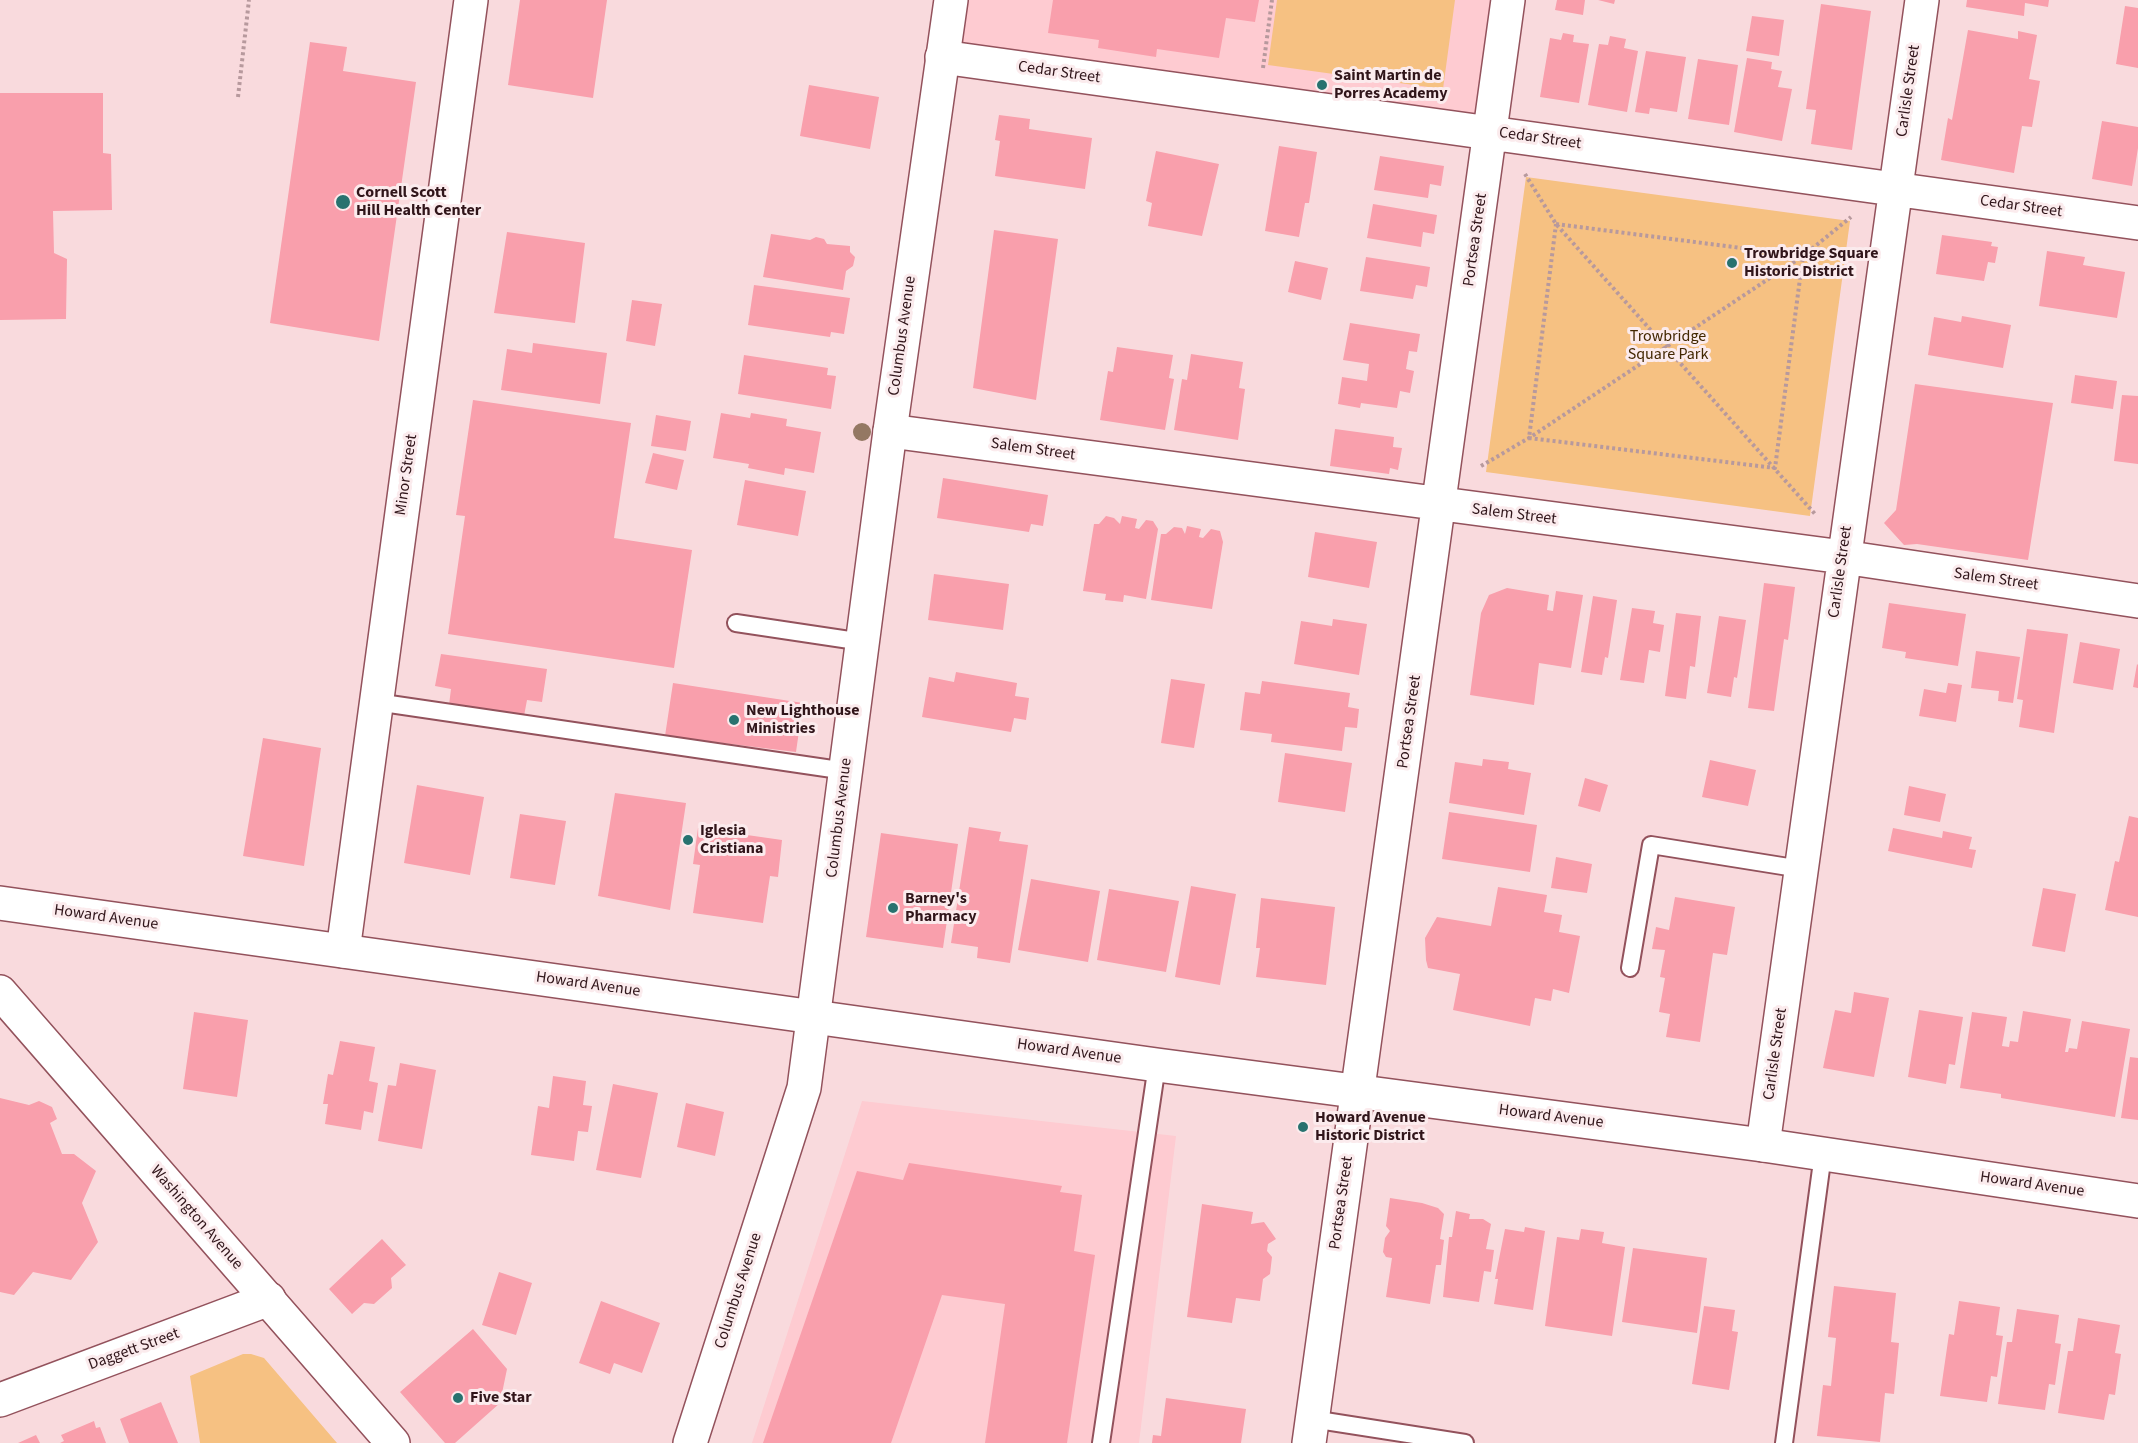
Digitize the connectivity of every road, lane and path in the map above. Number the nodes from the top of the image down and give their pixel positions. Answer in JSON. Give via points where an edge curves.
{"nodes":[{"id":1,"x":249,"y":0,"type":"edge"},
{"id":2,"x":471,"y":0,"type":"edge"},
{"id":3,"x":951,"y":0,"type":"edge"},
{"id":4,"x":1272,"y":0,"type":"edge"},
{"id":5,"x":1508,"y":0,"type":"edge"},
{"id":6,"x":1922,"y":0,"type":"edge"},
{"id":7,"x":942,"y":57,"type":"junction"},
{"id":8,"x":1262,"y":75,"type":"dead end"},
{"id":9,"x":238,"y":97,"type":"dead end"},
{"id":10,"x":1491,"y":132,"type":"junction"},
{"id":11,"x":1524,"y":172,"type":"dead end"},
{"id":12,"x":1895,"y":189,"type":"junction"},
{"id":13,"x":1856,"y":213,"type":"dead end"},
{"id":14,"x":2138,"y":223,"type":"edge"},
{"id":15,"x":1556,"y":224,"type":"junction"},
{"id":16,"x":1803,"y":255,"type":"junction"},
{"id":17,"x":1666,"y":346,"type":"junction"},
{"id":18,"x":890,"y":431,"type":"junction"},
{"id":19,"x":1529,"y":438,"type":"junction"},
{"id":20,"x":1481,"y":466,"type":"dead end"},
{"id":21,"x":1775,"y":468,"type":"junction"},
{"id":22,"x":1440,"y":505,"type":"junction"},
{"id":23,"x":1816,"y":515,"type":"dead end"},
{"id":24,"x":1843,"y":557,"type":"junction"},
{"id":25,"x":2138,"y":601,"type":"edge"},
{"id":26,"x":736,"y":623,"type":"dead end"},
{"id":27,"x":863,"y":642,"type":"junction"},
{"id":28,"x":376,"y":702,"type":"junction"},
{"id":29,"x":846,"y":771,"type":"junction"},
{"id":30,"x":1801,"y":869,"type":"junction"},
{"id":31,"x":0,"y":903,"type":"edge"},
{"id":32,"x":343,"y":951,"type":"junction"},
{"id":33,"x":1630,"y":968,"type":"dead end"},
{"id":34,"x":0,"y":992,"type":"edge"},
{"id":35,"x":814,"y":1017,"type":"junction"},
{"id":36,"x":1157,"y":1065,"type":"junction"},
{"id":37,"x":1358,"y":1092,"type":"junction"},
{"id":38,"x":1763,"y":1145,"type":"junction"},
{"id":39,"x":1823,"y":1154,"type":"junction"},
{"id":40,"x":2138,"y":1201,"type":"edge"},
{"id":41,"x":268,"y":1299,"type":"junction"},
{"id":42,"x":0,"y":1400,"type":"edge"},
{"id":43,"x":1311,"y":1431,"type":"edge"},
{"id":44,"x":393,"y":1443,"type":"edge"},
{"id":45,"x":690,"y":1443,"type":"edge"},
{"id":46,"x":1101,"y":1443,"type":"edge"},
{"id":47,"x":1465,"y":1443,"type":"edge"},
{"id":48,"x":1784,"y":1443,"type":"edge"}],
"edges":[{"from":1,"to":9,"type":"path"},
{"from":2,"to":28,"type":"street","name":"Minor Street"},
{"from":3,"to":7,"type":"street","name":"Columbus Avenue"},
{"from":4,"to":8,"type":"path"},
{"from":5,"to":10,"type":"street","name":"Portsea Street"},
{"from":6,"to":12,"type":"street","name":"Carlisle Street"},
{"from":7,"to":10,"type":"street","name":"Cedar Street"},
{"from":7,"to":18,"type":"street","name":"Columbus Avenue"},
{"from":10,"to":12,"type":"street","name":"Cedar Street"},
{"from":10,"to":22,"type":"street","name":"Portsea Street"},
{"from":11,"to":15,"type":"path"},
{"from":12,"to":14,"type":"street","name":"Cedar Street"},
{"from":12,"to":24,"type":"street","name":"Carlisle Street"},
{"from":13,"to":16,"type":"path"},
{"from":15,"to":16,"type":"path"},
{"from":15,"to":17,"type":"path"},
{"from":15,"to":19,"type":"path"},
{"from":16,"to":17,"type":"path"},
{"from":16,"to":21,"type":"path"},
{"from":17,"to":19,"type":"path"},
{"from":17,"to":21,"type":"path"},
{"from":18,"to":22,"type":"street","name":"Salem Street"},
{"from":18,"to":27,"type":"street","name":"Columbus Avenue"},
{"from":19,"to":20,"type":"path"},
{"from":19,"to":21,"type":"path"},
{"from":21,"to":23,"type":"path"},
{"from":22,"to":24,"type":"street","name":"Salem Street"},
{"from":22,"to":37,"type":"street","name":"Portsea Street"},
{"from":24,"to":25,"type":"street","name":"Salem Street"},
{"from":24,"to":30,"type":"street","name":"Carlisle Street"},
{"from":26,"to":27,"type":"lane"},
{"from":27,"to":29,"type":"street","name":"Columbus Avenue"},
{"from":28,"to":29,"type":"lane"},
{"from":28,"to":32,"type":"street","name":"Minor Street"},
{"from":29,"to":35,"type":"street","name":"Columbus Avenue"},
{"from":30,"to":33,"type":"lane","via":[[1651,845]]},
{"from":30,"to":38,"type":"street","name":"Carlisle Street"},
{"from":31,"to":32,"type":"street","name":"Howard Avenue"},
{"from":32,"to":35,"type":"street","name":"Howard Avenue"},
{"from":34,"to":41,"type":"street","name":"Washington Avenue"},
{"from":35,"to":36,"type":"street","name":"Howard Avenue"},
{"from":35,"to":45,"type":"street","name":"Columbus Avenue","via":[[804,1088]]},
{"from":36,"to":37,"type":"street","name":"Howard Avenue"},
{"from":36,"to":46,"type":"lane"},
{"from":37,"to":38,"type":"street","name":"Howard Avenue"},
{"from":37,"to":43,"type":"street","name":"Portsea Street"},
{"from":38,"to":39,"type":"street","name":"Howard Avenue"},
{"from":39,"to":40,"type":"street","name":"Howard Avenue"},
{"from":39,"to":48,"type":"lane"},
{"from":41,"to":42,"type":"street","name":"Daggett Street"},
{"from":41,"to":44,"type":"street","name":"Washington Avenue"},
{"from":43,"to":47,"type":"lane"}]}
